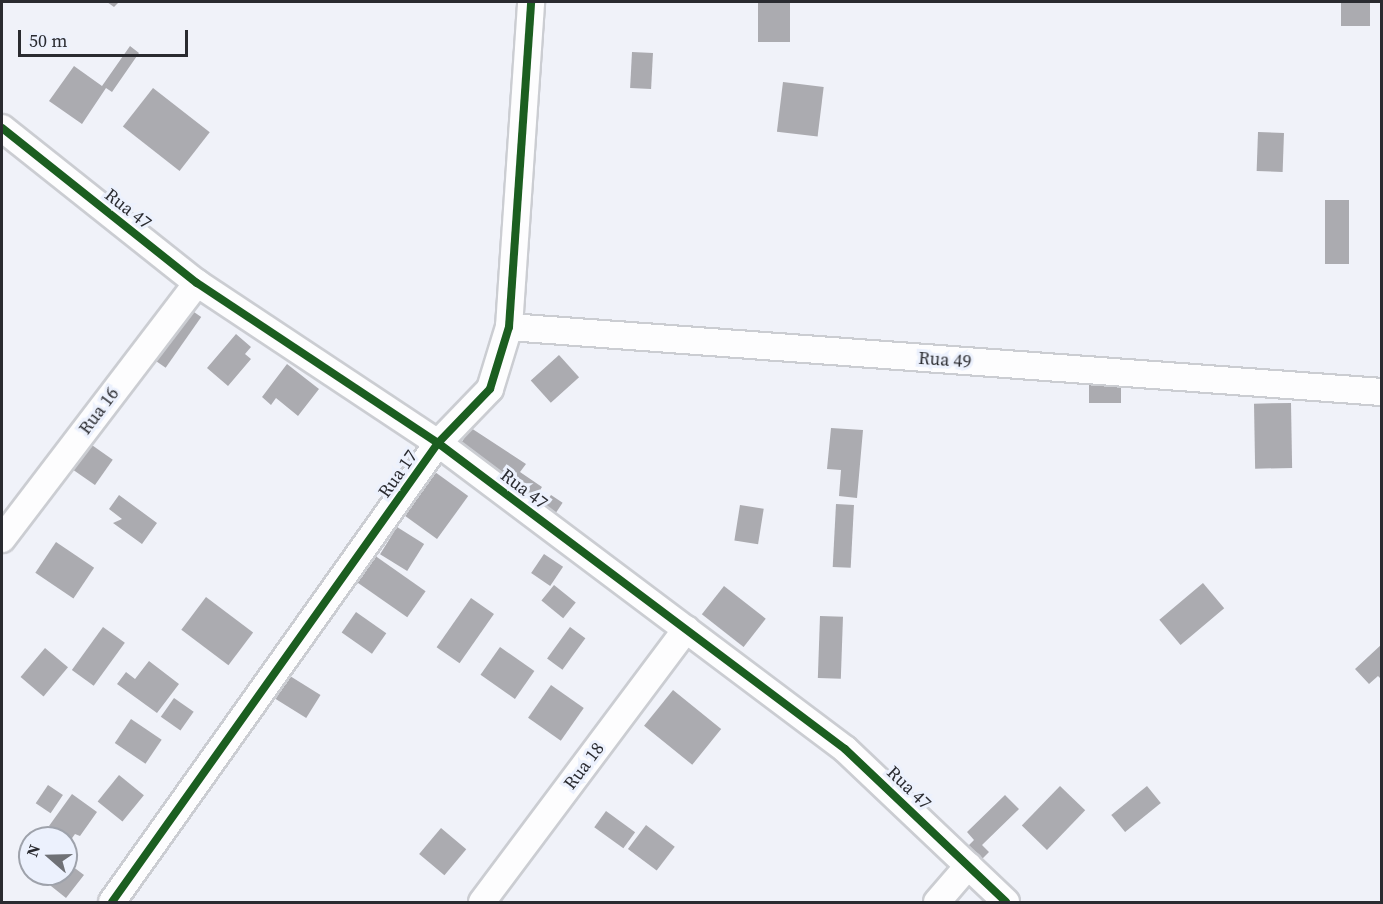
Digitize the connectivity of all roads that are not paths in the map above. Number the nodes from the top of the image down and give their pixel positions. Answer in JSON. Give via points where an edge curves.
{"nodes":[{"id":1,"x":531,"y":2,"type":"edge"},
{"id":2,"x":2,"y":128,"type":"edge"},
{"id":3,"x":197,"y":283,"type":"junction"},
{"id":4,"x":509,"y":327,"type":"junction"},
{"id":5,"x":1382,"y":392,"type":"edge"},
{"id":6,"x":438,"y":443,"type":"junction"},
{"id":7,"x":2,"y":539,"type":"edge"},
{"id":8,"x":686,"y":629,"type":"junction"},
{"id":9,"x":968,"y":866,"type":"junction"},
{"id":10,"x":112,"y":903,"type":"edge"},
{"id":11,"x":482,"y":903,"type":"edge"},
{"id":12,"x":938,"y":903,"type":"edge"},
{"id":13,"x":1006,"y":903,"type":"edge"}],
"edges":[{"from":1,"to":4,"type":"street","name":"Rua 17"},
{"from":2,"to":3,"type":"street","name":"Rua 47"},
{"from":3,"to":6,"type":"street","name":"Rua 47"},
{"from":3,"to":7,"type":"street","name":"Rua 16"},
{"from":4,"to":5,"type":"street","name":"Rua 49"},
{"from":4,"to":6,"type":"street","name":"Rua 17","via":[[490,388]]},
{"from":6,"to":8,"type":"street","name":"Rua 47"},
{"from":6,"to":10,"type":"street","name":"Rua 17"},
{"from":8,"to":9,"type":"street","name":"Rua 47","via":[[845,749]]},
{"from":8,"to":11,"type":"street","name":"Rua 18"},
{"from":9,"to":12,"type":"street"},
{"from":9,"to":13,"type":"street","name":"Rua 47"}]}
